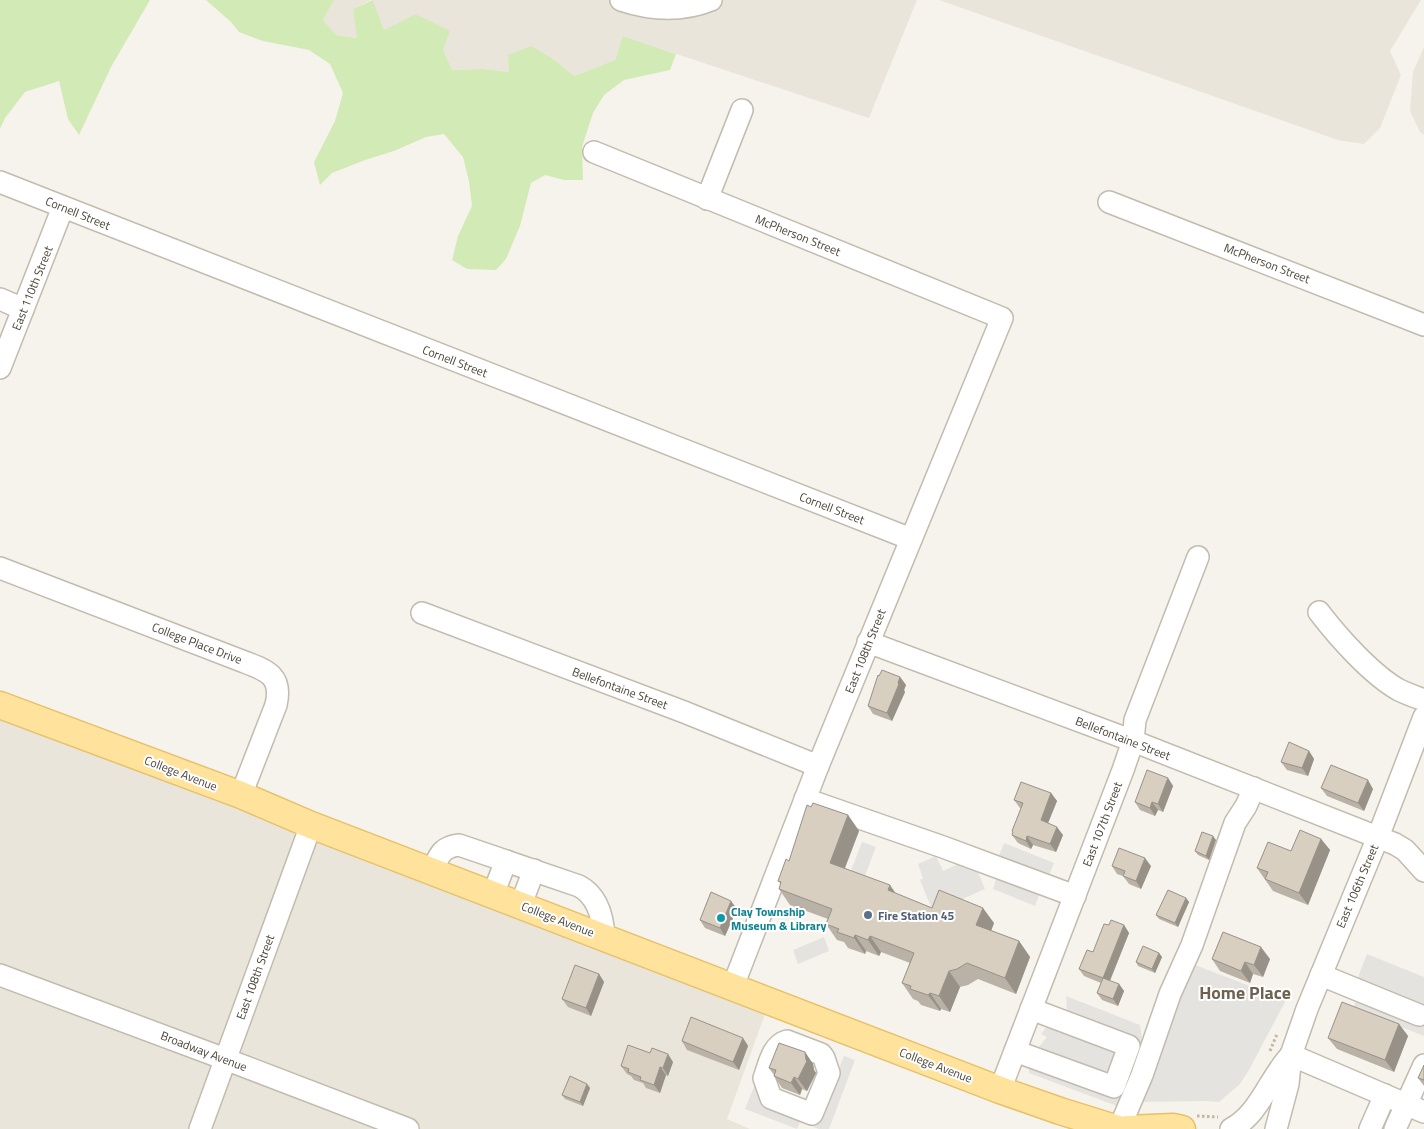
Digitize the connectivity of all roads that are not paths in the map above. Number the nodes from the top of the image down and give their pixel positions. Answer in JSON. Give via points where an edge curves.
{"nodes":[{"id":1,"x":621,"y":0,"type":"edge"},
{"id":2,"x":711,"y":0,"type":"edge"},
{"id":3,"x":742,"y":110,"type":"dead end"},
{"id":4,"x":594,"y":152,"type":"dead end"},
{"id":5,"x":0,"y":182,"type":"edge"},
{"id":6,"x":707,"y":199,"type":"junction"},
{"id":7,"x":1109,"y":202,"type":"dead end"},
{"id":8,"x":63,"y":207,"type":"junction"},
{"id":9,"x":0,"y":299,"type":"edge"},
{"id":10,"x":23,"y":309,"type":"junction"},
{"id":11,"x":1002,"y":318,"type":"joint"},
{"id":12,"x":1424,"y":325,"type":"edge"},
{"id":13,"x":0,"y":368,"type":"edge"},
{"id":14,"x":910,"y":538,"type":"junction"},
{"id":15,"x":1198,"y":557,"type":"dead end"},
{"id":16,"x":0,"y":568,"type":"edge"},
{"id":17,"x":1319,"y":612,"type":"dead end"},
{"id":18,"x":422,"y":613,"type":"dead end"},
{"id":19,"x":868,"y":642,"type":"junction"},
{"id":20,"x":1424,"y":700,"type":"edge"},
{"id":21,"x":0,"y":705,"type":"edge"},
{"id":22,"x":1424,"y":717,"type":"edge"},
{"id":23,"x":1133,"y":742,"type":"junction"},
{"id":24,"x":818,"y":766,"type":"junction"},
{"id":25,"x":1254,"y":788,"type":"junction"},
{"id":26,"x":241,"y":795,"type":"junction"},
{"id":27,"x":805,"y":798,"type":"junction"},
{"id":28,"x":311,"y":824,"type":"junction"},
{"id":29,"x":1378,"y":837,"type":"junction"},
{"id":30,"x":506,"y":861,"type":"junction"},
{"id":31,"x":534,"y":870,"type":"junction"},
{"id":32,"x":432,"y":871,"type":"junction"},
{"id":33,"x":1424,"y":871,"type":"edge"},
{"id":34,"x":493,"y":894,"type":"junction"},
{"id":35,"x":1075,"y":896,"type":"junction"},
{"id":36,"x":521,"y":904,"type":"junction"},
{"id":37,"x":604,"y":937,"type":"junction"},
{"id":38,"x":0,"y":975,"type":"edge"},
{"id":39,"x":1321,"y":975,"type":"junction"},
{"id":40,"x":733,"y":986,"type":"junction"},
{"id":41,"x":1031,"y":1008,"type":"junction"},
{"id":42,"x":1419,"y":1015,"type":"dead end"},
{"id":43,"x":833,"y":1024,"type":"junction"},
{"id":44,"x":1015,"y":1051,"type":"junction"},
{"id":45,"x":1291,"y":1055,"type":"junction"},
{"id":46,"x":226,"y":1059,"type":"junction"},
{"id":47,"x":1424,"y":1065,"type":"edge"},
{"id":48,"x":819,"y":1077,"type":"dead end"},
{"id":49,"x":1000,"y":1090,"type":"junction"},
{"id":50,"x":1385,"y":1095,"type":"junction"},
{"id":51,"x":1415,"y":1108,"type":"edge"},
{"id":52,"x":1188,"y":1122,"type":"edge"},
{"id":53,"x":1222,"y":1123,"type":"edge"},
{"id":54,"x":1087,"y":1124,"type":"edge"},
{"id":55,"x":200,"y":1129,"type":"edge"},
{"id":56,"x":408,"y":1129,"type":"edge"},
{"id":57,"x":1119,"y":1129,"type":"edge"},
{"id":58,"x":1127,"y":1129,"type":"edge"},
{"id":59,"x":1276,"y":1129,"type":"edge"},
{"id":60,"x":1370,"y":1129,"type":"edge"},
{"id":61,"x":1395,"y":1129,"type":"edge"}],
"edges":[{"from":1,"to":2,"type":"street","via":[[660,10]]},
{"from":3,"to":6,"type":"street"},
{"from":4,"to":6,"type":"street","name":"McPherson Street"},
{"from":5,"to":8,"type":"street","name":"Cornell Street"},
{"from":6,"to":11,"type":"street","name":"McPherson Street"},
{"from":7,"to":12,"type":"street","name":"McPherson Street"},
{"from":8,"to":10,"type":"street","name":"East 110th Street"},
{"from":8,"to":14,"type":"street","name":"Cornell Street"},
{"from":9,"to":10,"type":"street"},
{"from":10,"to":13,"type":"street","name":"East 110th Street"},
{"from":11,"to":14,"type":"street","name":"East 108th Street"},
{"from":14,"to":19,"type":"street","name":"East 108th Street"},
{"from":15,"to":23,"type":"street","name":"East 107th Street","via":[[1135,720]]},
{"from":16,"to":26,"type":"street","name":"College Place Drive","via":[[272,675],[278,692],[276,705]]},
{"from":17,"to":20,"type":"street","via":[[1348,647],[1381,677],[1400,690]]},
{"from":18,"to":24,"type":"street","name":"Bellefontaine Street"},
{"from":19,"to":23,"type":"street","name":"Bellefontaine Street"},
{"from":19,"to":24,"type":"street","name":"East 108th Street"},
{"from":21,"to":26,"type":"main road","name":"College Avenue"},
{"from":22,"to":29,"type":"street","name":"East 106th Street"},
{"from":23,"to":25,"type":"street","name":"Bellefontaine Street"},
{"from":23,"to":35,"type":"street","name":"East 107th Street"},
{"from":24,"to":27,"type":"street","name":"East 108th Street"},
{"from":25,"to":29,"type":"street","name":"Bellefontaine Street"},
{"from":25,"to":57,"type":"street","via":[[1235,823],[1192,945]]},
{"from":26,"to":28,"type":"main road","name":"College Avenue"},
{"from":27,"to":35,"type":"street"},
{"from":27,"to":40,"type":"street","name":"East 108th Street"},
{"from":28,"to":32,"type":"main road","name":"College Avenue"},
{"from":28,"to":46,"type":"street","name":"East 108th Street"},
{"from":29,"to":33,"type":"street","name":"Bellefontaine Street","via":[[1405,850]]},
{"from":29,"to":39,"type":"street","name":"East 106th Street"},
{"from":30,"to":31,"type":"street"},
{"from":30,"to":32,"type":"street","via":[[459,845],[449,846],[443,850]]},
{"from":30,"to":34,"type":"street"},
{"from":31,"to":36,"type":"street"},
{"from":31,"to":37,"type":"street","via":[[588,891],[603,918]]},
{"from":32,"to":34,"type":"main road","name":"College Avenue"},
{"from":34,"to":36,"type":"main road","name":"College Avenue"},
{"from":35,"to":41,"type":"street","name":"East 107th Street"},
{"from":36,"to":37,"type":"main road","name":"College Avenue"},
{"from":37,"to":40,"type":"main road","name":"College Avenue"},
{"from":38,"to":46,"type":"street","name":"Broadway Avenue"},
{"from":39,"to":42,"type":"street"},
{"from":39,"to":45,"type":"street","name":"East 106th Street"},
{"from":40,"to":43,"type":"main road","name":"College Avenue"},
{"from":41,"to":44,"type":"street","name":"East 107th Street"},
{"from":41,"to":44,"type":"street","via":[[1129,1046],[1114,1087]]},
{"from":43,"to":48,"type":"street"},
{"from":43,"to":49,"type":"main road","name":"College Avenue"},
{"from":44,"to":49,"type":"street","name":"East 107th Street"},
{"from":45,"to":50,"type":"street"},
{"from":45,"to":53,"type":"street","name":"East 106th Street","via":[[1246,1120]]},
{"from":45,"to":59,"type":"street","name":"East 106th Street","via":[[1288,1084]]},
{"from":46,"to":55,"type":"street","name":"East 108th Street"},
{"from":46,"to":56,"type":"street","name":"Broadway Avenue"},
{"from":47,"to":51,"type":"street"},
{"from":49,"to":54,"type":"main road","name":"College Avenue"},
{"from":50,"to":51,"type":"street"},
{"from":50,"to":60,"type":"street"},
{"from":51,"to":61,"type":"street"},
{"from":52,"to":58,"type":"main road","via":[[1173,1127]]},
{"from":54,"to":57,"type":"main road","name":"College Avenue"}]}
